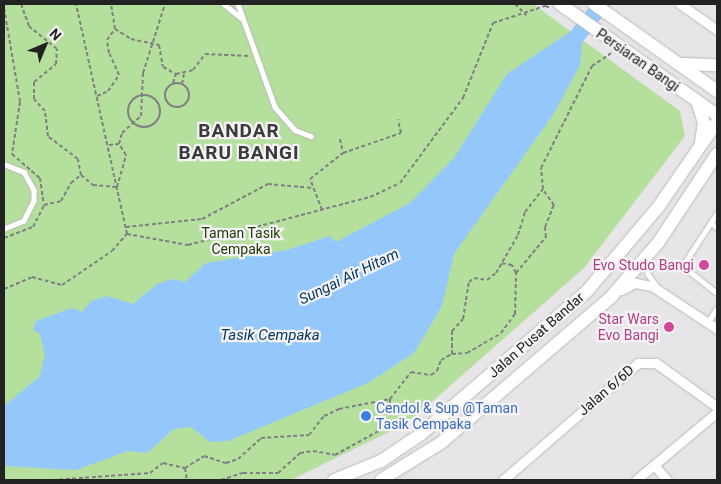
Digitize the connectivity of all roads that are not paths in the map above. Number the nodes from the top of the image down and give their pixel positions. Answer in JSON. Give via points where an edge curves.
{"nodes":[{"id":1,"x":224,"y":4,"type":"edge"},
{"id":2,"x":238,"y":4,"type":"edge"},
{"id":3,"x":594,"y":4,"type":"edge"},
{"id":4,"x":680,"y":4,"type":"edge"},
{"id":5,"x":560,"y":7,"type":"edge"},
{"id":6,"x":241,"y":18,"type":"junction"},
{"id":7,"x":717,"y":30,"type":"edge"},
{"id":8,"x":678,"y":62,"type":"junction"},
{"id":9,"x":717,"y":65,"type":"edge"},
{"id":10,"x":717,"y":91,"type":"edge"},
{"id":11,"x":697,"y":101,"type":"junction"},
{"id":12,"x":717,"y":115,"type":"edge"},
{"id":13,"x":717,"y":122,"type":"edge"},
{"id":14,"x":311,"y":136,"type":"dead end"},
{"id":15,"x":696,"y":153,"type":"junction"},
{"id":16,"x":715,"y":158,"type":"edge"},
{"id":17,"x":4,"y":164,"type":"edge"},
{"id":18,"x":717,"y":214,"type":"edge"},
{"id":19,"x":711,"y":223,"type":"junction"},
{"id":20,"x":717,"y":228,"type":"edge"},
{"id":21,"x":4,"y":229,"type":"edge"},
{"id":22,"x":658,"y":243,"type":"junction"},
{"id":23,"x":661,"y":290,"type":"junction"},
{"id":24,"x":717,"y":293,"type":"edge"},
{"id":25,"x":611,"y":297,"type":"junction"},
{"id":26,"x":717,"y":308,"type":"edge"},
{"id":27,"x":708,"y":322,"type":"junction"},
{"id":28,"x":717,"y":329,"type":"edge"},
{"id":29,"x":717,"y":407,"type":"edge"},
{"id":30,"x":717,"y":412,"type":"edge"},
{"id":31,"x":654,"y":465,"type":"junction"},
{"id":32,"x":384,"y":479,"type":"edge"},
{"id":33,"x":334,"y":480,"type":"edge"},
{"id":34,"x":503,"y":480,"type":"edge"},
{"id":35,"x":636,"y":480,"type":"edge"},
{"id":36,"x":667,"y":480,"type":"edge"}],
"edges":[{"from":1,"to":6,"type":"lane"},
{"from":2,"to":6,"type":"lane"},
{"from":3,"to":8,"type":"main road","name":"Persiaran Bangi"},
{"from":4,"to":7,"type":"street"},
{"from":5,"to":11,"type":"main road","name":"Persiaran Bangi","via":[[608,44]]},
{"from":6,"to":14,"type":"lane","via":[[275,107],[295,130]]},
{"from":8,"to":9,"type":"main road"},
{"from":8,"to":10,"type":"main road","name":"Persiaran Bangi"},
{"from":11,"to":12,"type":"main road","name":"Persiaran Bangi"},
{"from":11,"to":15,"type":"main road","via":[[704,126]]},
{"from":13,"to":15,"type":"main road","name":"Jalan Pusat Bandar"},
{"from":15,"to":33,"type":"main road","name":"Jalan Pusat Bandar","via":[[588,291],[421,434],[381,461]]},
{"from":16,"to":22,"type":"main road","name":"Jalan Pusat Bandar"},
{"from":17,"to":21,"type":"lane","via":[[24,172],[34,190],[34,201],[24,221]]},
{"from":18,"to":19,"type":"lane"},
{"from":19,"to":20,"type":"lane"},
{"from":19,"to":24,"type":"lane","via":[[683,266]]},
{"from":22,"to":23,"type":"lane","name":"Jalan Pusat Bandar","via":[[647,270]]},
{"from":22,"to":25,"type":"main road","name":"Jalan Pusat Bandar"},
{"from":23,"to":25,"type":"street","name":"Jalan Pusat Bandar","via":[[635,282]]},
{"from":23,"to":27,"type":"street","name":"Jalan Pusat Bandar"},
{"from":25,"to":32,"type":"main road","name":"Jalan Pusat Bandar","via":[[442,442]]},
{"from":26,"to":27,"type":"lane"},
{"from":27,"to":28,"type":"street","name":"Jalan Pusat Bandar"},
{"from":29,"to":34,"type":"street","name":"Jalan 6/6D","via":[[656,363],[638,363]]},
{"from":30,"to":31,"type":"street"},
{"from":31,"to":35,"type":"street"},
{"from":31,"to":36,"type":"street"}]}
